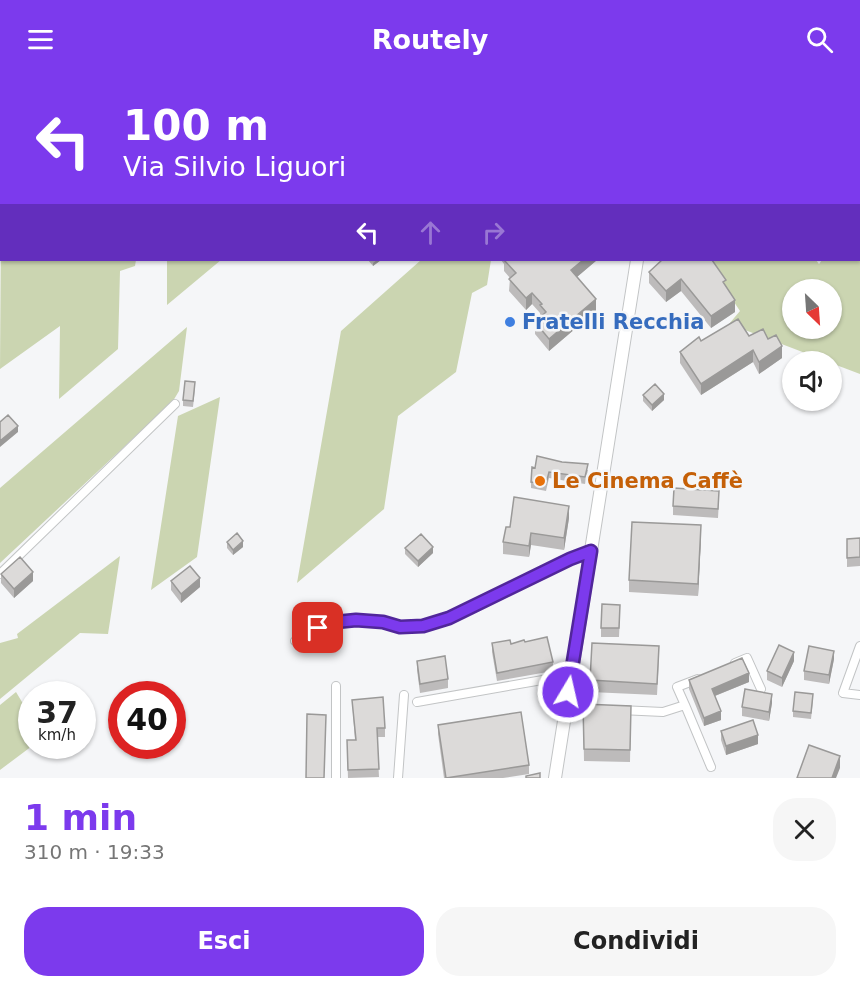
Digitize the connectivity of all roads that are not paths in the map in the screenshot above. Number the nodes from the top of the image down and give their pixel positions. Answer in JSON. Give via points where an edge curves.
{"nodes":[{"id":1,"x":637,"y":261,"type":"edge"},
{"id":2,"x":175,"y":404,"type":"dead end"},
{"id":3,"x":591,"y":551,"type":"junction"},
{"id":4,"x":0,"y":574,"type":"edge"},
{"id":5,"x":295,"y":641,"type":"dead end"},
{"id":6,"x":860,"y":646,"type":"edge"},
{"id":7,"x":727,"y":666,"type":"edge"},
{"id":8,"x":571,"y":675,"type":"junction"},
{"id":9,"x":707,"y":675,"type":"edge"},
{"id":10,"x":336,"y":686,"type":"dead end"},
{"id":11,"x":761,"y":689,"type":"edge"},
{"id":12,"x":404,"y":695,"type":"dead end"},
{"id":13,"x":860,"y":695,"type":"edge"},
{"id":14,"x":417,"y":702,"type":"dead end"},
{"id":15,"x":685,"y":705,"type":"junction"},
{"id":16,"x":566,"y":709,"type":"junction"},
{"id":17,"x":598,"y":710,"type":"edge"},
{"id":18,"x":609,"y":710,"type":"edge"},
{"id":19,"x":711,"y":768,"type":"dead end"},
{"id":20,"x":336,"y":778,"type":"edge"},
{"id":21,"x":398,"y":778,"type":"edge"},
{"id":22,"x":555,"y":778,"type":"edge"}],
"edges":[{"from":1,"to":3,"type":"street"},
{"from":2,"to":4,"type":"street"},
{"from":3,"to":5,"type":"street","via":[[449,618],[423,626],[336,622]]},
{"from":3,"to":8,"type":"street"},
{"from":6,"to":13,"type":"street","via":[[843,693]]},
{"from":7,"to":11,"type":"street","via":[[747,658]]},
{"from":8,"to":14,"type":"street"},
{"from":8,"to":16,"type":"street"},
{"from":9,"to":15,"type":"street","via":[[677,687]]},
{"from":10,"to":20,"type":"street"},
{"from":12,"to":21,"type":"street"},
{"from":15,"to":18,"type":"street","via":[[663,712]]},
{"from":15,"to":19,"type":"street"},
{"from":16,"to":17,"type":"street"},
{"from":16,"to":22,"type":"street"}]}
